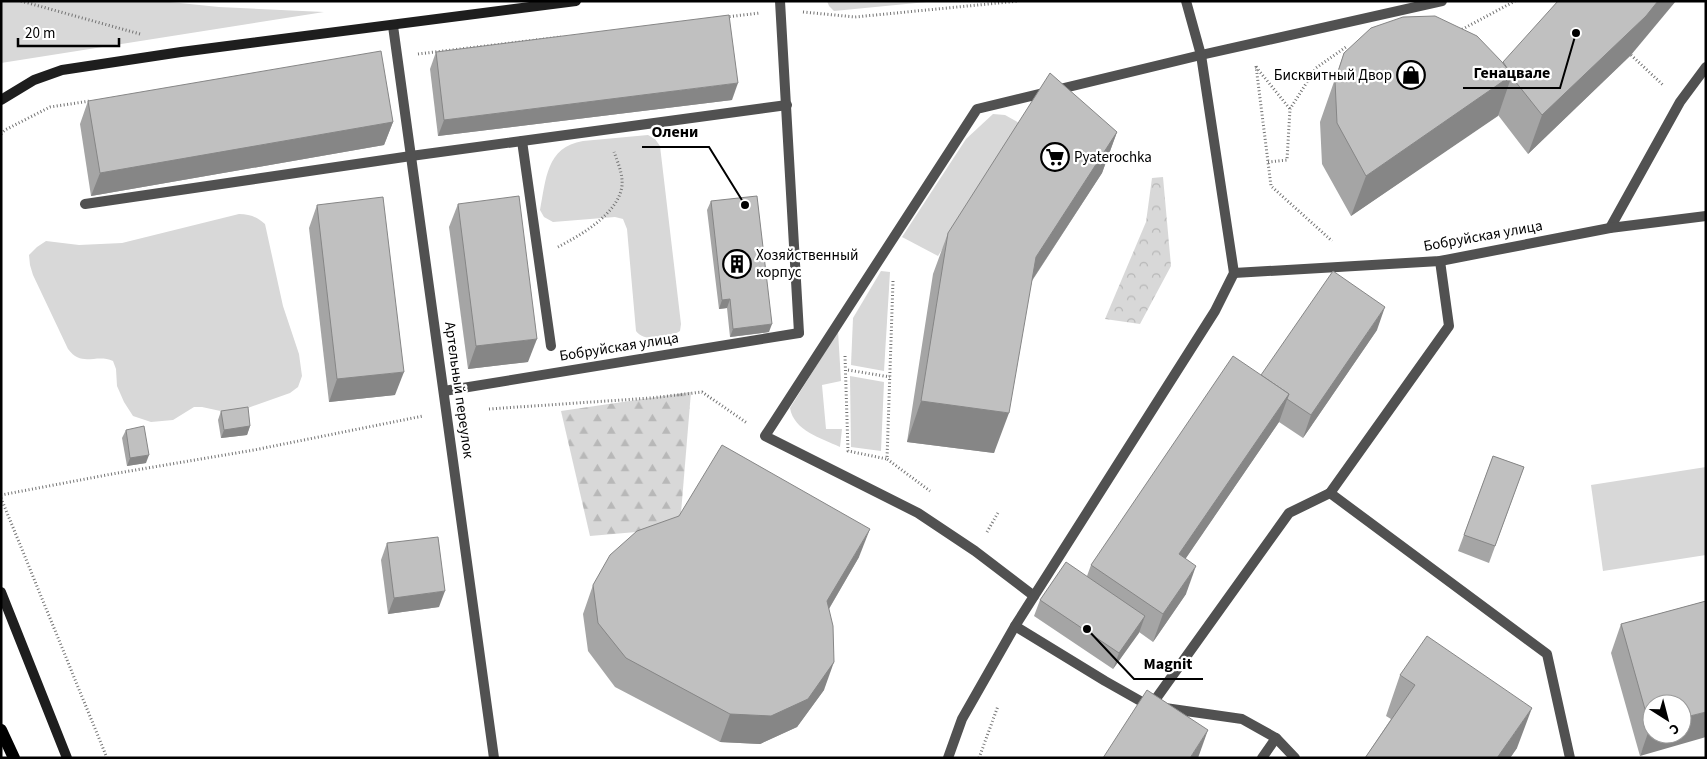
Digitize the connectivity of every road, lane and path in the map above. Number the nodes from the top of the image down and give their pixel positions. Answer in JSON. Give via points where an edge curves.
{"nodes":[{"id":1,"x":20,"y":1,"type":"edge"},
{"id":2,"x":576,"y":1,"type":"edge"},
{"id":3,"x":1019,"y":1,"type":"edge"},
{"id":4,"x":1186,"y":1,"type":"edge"},
{"id":5,"x":1442,"y":1,"type":"edge"},
{"id":6,"x":1515,"y":1,"type":"edge"},
{"id":7,"x":780,"y":6,"type":"edge"},
{"id":8,"x":722,"y":18,"type":"edge"},
{"id":9,"x":393,"y":26,"type":"junction"},
{"id":10,"x":1458,"y":31,"type":"edge"},
{"id":11,"x":148,"y":36,"type":"dead end"},
{"id":12,"x":564,"y":36,"type":"edge"},
{"id":13,"x":1335,"y":47,"type":"dead end"},
{"id":14,"x":1201,"y":55,"type":"junction"},
{"id":15,"x":1631,"y":55,"type":"edge"},
{"id":16,"x":397,"y":56,"type":"junction"},
{"id":17,"x":1264,"y":64,"type":"dead end"},
{"id":18,"x":1255,"y":66,"type":"junction"},
{"id":19,"x":1706,"y":67,"type":"edge"},
{"id":20,"x":1,"y":100,"type":"edge"},
{"id":21,"x":93,"y":101,"type":"edge"},
{"id":22,"x":1680,"y":102,"type":"junction"},
{"id":23,"x":787,"y":105,"type":"junction"},
{"id":24,"x":1290,"y":109,"type":"junction"},
{"id":25,"x":611,"y":129,"type":"junction"},
{"id":26,"x":1,"y":134,"type":"edge"},
{"id":27,"x":522,"y":141,"type":"junction"},
{"id":28,"x":411,"y":156,"type":"junction"},
{"id":29,"x":1268,"y":162,"type":"junction"},
{"id":30,"x":84,"y":204,"type":"dead end"},
{"id":31,"x":1706,"y":216,"type":"edge"},
{"id":32,"x":1610,"y":228,"type":"junction"},
{"id":33,"x":895,"y":236,"type":"junction"},
{"id":34,"x":1332,"y":241,"type":"dead end"},
{"id":35,"x":538,"y":258,"type":"junction"},
{"id":36,"x":1440,"y":261,"type":"junction"},
{"id":37,"x":1234,"y":273,"type":"junction"},
{"id":38,"x":844,"y":315,"type":"junction"},
{"id":39,"x":550,"y":346,"type":"dead end"},
{"id":40,"x":848,"y":370,"type":"dead end"},
{"id":41,"x":890,"y":377,"type":"junction"},
{"id":42,"x":444,"y":391,"type":"junction"},
{"id":43,"x":447,"y":412,"type":"junction"},
{"id":44,"x":765,"y":436,"type":"junction"},
{"id":45,"x":887,"y":459,"type":"junction"},
{"id":46,"x":933,"y":493,"type":"dead end"},
{"id":47,"x":1330,"y":494,"type":"junction"},
{"id":48,"x":1,"y":497,"type":"edge"},
{"id":49,"x":1,"y":592,"type":"edge"},
{"id":50,"x":1034,"y":596,"type":"junction"},
{"id":51,"x":1015,"y":626,"type":"junction"},
{"id":52,"x":1150,"y":706,"type":"junction"},
{"id":53,"x":1,"y":730,"type":"edge"},
{"id":54,"x":1276,"y":738,"type":"junction"},
{"id":55,"x":14,"y":758,"type":"edge"},
{"id":56,"x":67,"y":758,"type":"edge"},
{"id":57,"x":107,"y":758,"type":"edge"},
{"id":58,"x":494,"y":758,"type":"edge"},
{"id":59,"x":948,"y":758,"type":"edge"},
{"id":60,"x":1262,"y":758,"type":"edge"},
{"id":61,"x":1295,"y":758,"type":"edge"},
{"id":62,"x":1570,"y":758,"type":"edge"}],
"edges":[{"from":1,"to":11,"type":"path"},
{"from":2,"to":9,"type":"main road"},
{"from":3,"to":7,"type":"path","via":[[855,17]]},
{"from":4,"to":14,"type":"street"},
{"from":5,"to":14,"type":"street"},
{"from":6,"to":10,"type":"path"},
{"from":7,"to":8,"type":"path"},
{"from":7,"to":23,"type":"street"},
{"from":9,"to":16,"type":"street","name":"Артельный переулок"},
{"from":9,"to":20,"type":"main road","via":[[62,70],[34,80]]},
{"from":12,"to":16,"type":"path"},
{"from":13,"to":24,"type":"path","via":[[1353,43],[1316,68]]},
{"from":14,"to":33,"type":"street","via":[[977,109]]},
{"from":14,"to":37,"type":"street"},
{"from":15,"to":22,"type":"path"},
{"from":16,"to":28,"type":"street","name":"Артельный переулок"},
{"from":17,"to":18,"type":"path"},
{"from":18,"to":24,"type":"path"},
{"from":18,"to":29,"type":"path"},
{"from":19,"to":22,"type":"street"},
{"from":21,"to":26,"type":"path","via":[[50,107]]},
{"from":22,"to":32,"type":"street"},
{"from":23,"to":25,"type":"street"},
{"from":23,"to":42,"type":"street","name":"Бобруйская улица","via":[[799,333]]},
{"from":24,"to":29,"type":"path","via":[[1287,160]]},
{"from":25,"to":27,"type":"street"},
{"from":25,"to":35,"type":"path","via":[[622,186],[617,201],[600,221]]},
{"from":27,"to":28,"type":"street"},
{"from":27,"to":35,"type":"street"},
{"from":28,"to":30,"type":"street"},
{"from":28,"to":42,"type":"street","name":"Артельный переулок"},
{"from":29,"to":34,"type":"path","via":[[1272,186]]},
{"from":31,"to":32,"type":"street","name":"Бобруйская улица"},
{"from":32,"to":36,"type":"street","name":"Бобруйская улица"},
{"from":33,"to":38,"type":"street"},
{"from":33,"to":41,"type":"path"},
{"from":35,"to":39,"type":"street"},
{"from":36,"to":37,"type":"street","name":"Бобруйская улица"},
{"from":36,"to":47,"type":"street","via":[[1449,326]]},
{"from":37,"to":50,"type":"street","via":[[1215,311]]},
{"from":38,"to":44,"type":"street"},
{"from":38,"to":45,"type":"path","via":[[848,451]]},
{"from":40,"to":41,"type":"path"},
{"from":41,"to":45,"type":"path"},
{"from":42,"to":43,"type":"street","name":"Артельный переулок"},
{"from":43,"to":44,"type":"path","via":[[702,392]]},
{"from":43,"to":48,"type":"path"},
{"from":43,"to":58,"type":"street","name":"Артельный переулок"},
{"from":44,"to":50,"type":"street","via":[[918,513]]},
{"from":45,"to":46,"type":"path"},
{"from":47,"to":52,"type":"street","via":[[1289,513]]},
{"from":47,"to":62,"type":"street","via":[[1547,654]]},
{"from":48,"to":57,"type":"path"},
{"from":49,"to":56,"type":"main road"},
{"from":50,"to":51,"type":"street"},
{"from":51,"to":52,"type":"street"},
{"from":51,"to":59,"type":"street","via":[[962,719]]},
{"from":52,"to":54,"type":"street","via":[[1242,719]]},
{"from":53,"to":55,"type":"main road"},
{"from":54,"to":60,"type":"street"},
{"from":54,"to":61,"type":"street"}]}
